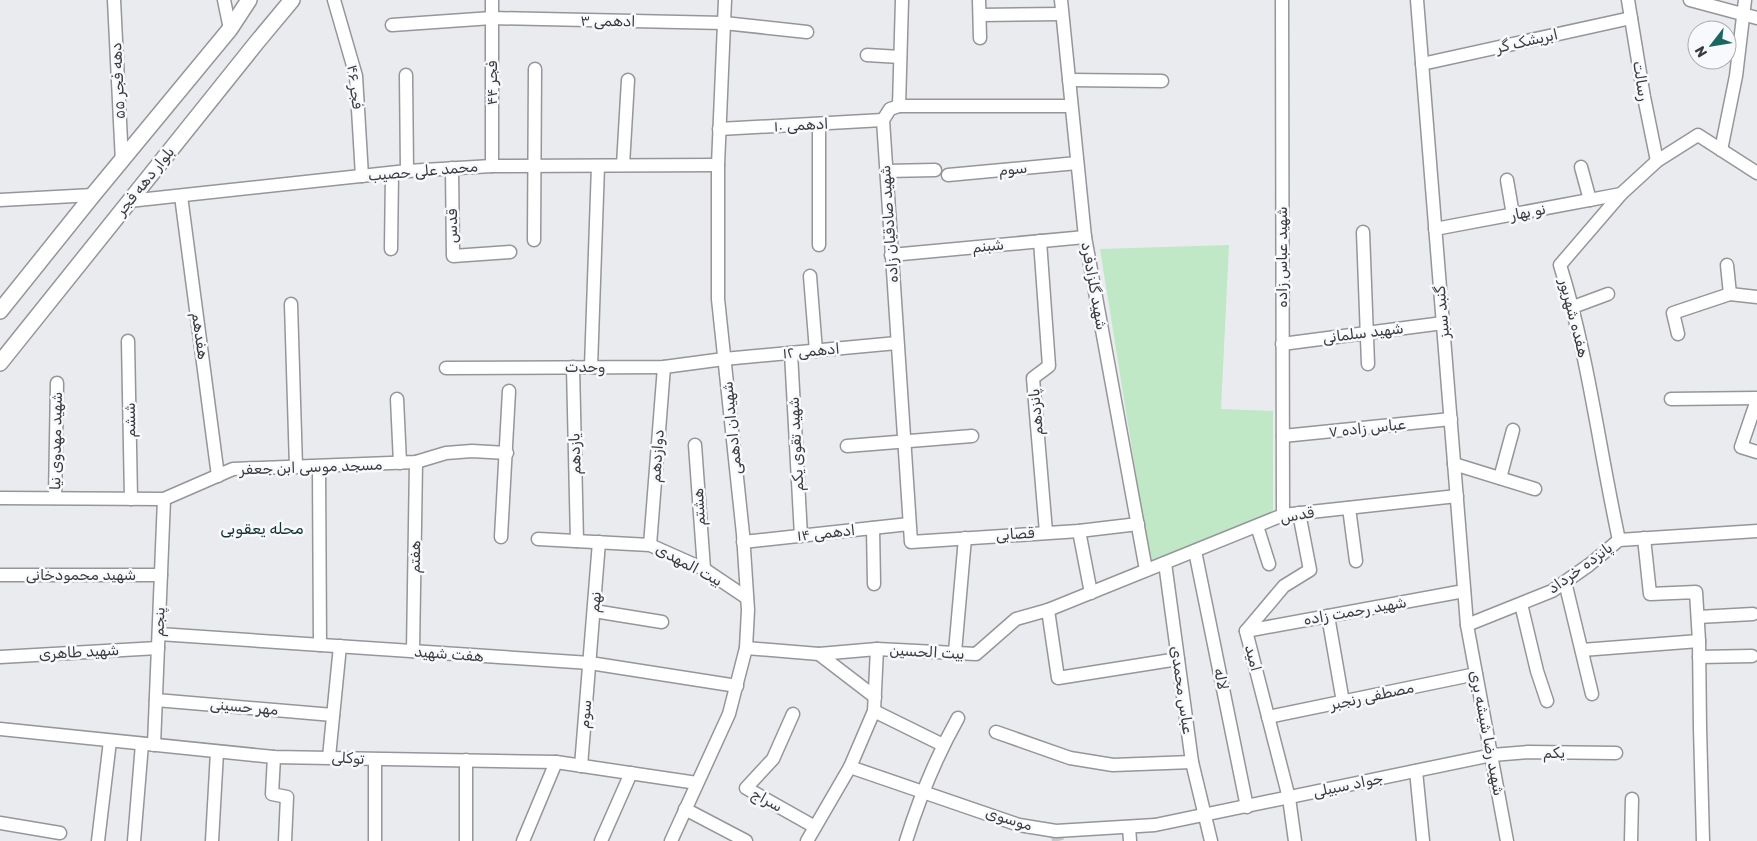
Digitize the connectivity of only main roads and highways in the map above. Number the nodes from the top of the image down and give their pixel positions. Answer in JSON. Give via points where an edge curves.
{"nodes":[{"id":1,"x":249,"y":0,"type":"edge"},
{"id":2,"x":292,"y":0,"type":"edge"},
{"id":3,"x":0,"y":311,"type":"edge"},
{"id":4,"x":0,"y":363,"type":"edge"}],
"edges":[{"from":1,"to":3,"type":"main road","name":"بلوار دهه فجر","via":[[230,29]]},
{"from":2,"to":4,"type":"main road","name":"بلوار دهه فجر"}]}
